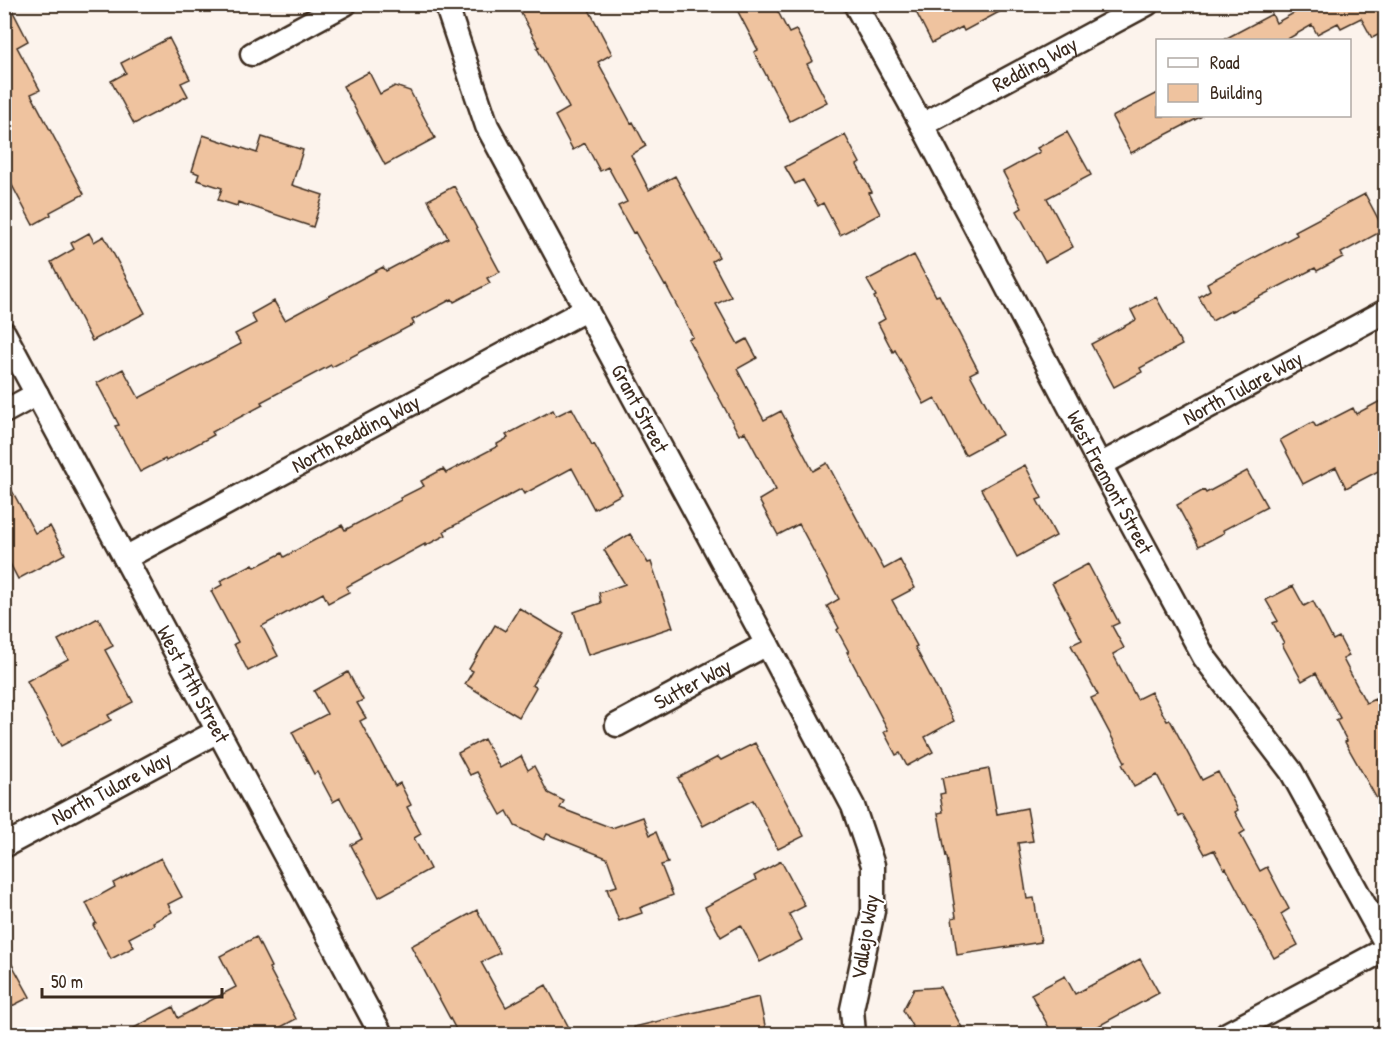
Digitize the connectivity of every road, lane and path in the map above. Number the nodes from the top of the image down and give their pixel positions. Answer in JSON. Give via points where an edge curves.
{"nodes":[{"id":1,"x":345,"y":4,"type":"edge"},
{"id":2,"x":446,"y":4,"type":"edge"},
{"id":3,"x":855,"y":4,"type":"edge"},
{"id":4,"x":1147,"y":4,"type":"edge"},
{"id":5,"x":252,"y":54,"type":"dead end"},
{"id":6,"x":922,"y":125,"type":"junction"},
{"id":7,"x":587,"y":309,"type":"junction"},
{"id":8,"x":1386,"y":311,"type":"edge"},
{"id":9,"x":4,"y":333,"type":"edge"},
{"id":10,"x":37,"y":394,"type":"junction"},
{"id":11,"x":4,"y":412,"type":"edge"},
{"id":12,"x":1100,"y":465,"type":"junction"},
{"id":13,"x":125,"y":558,"type":"junction"},
{"id":14,"x":767,"y":644,"type":"junction"},
{"id":15,"x":617,"y":725,"type":"dead end"},
{"id":16,"x":218,"y":731,"type":"junction"},
{"id":17,"x":853,"y":806,"type":"joint"},
{"id":18,"x":4,"y":846,"type":"edge"},
{"id":19,"x":1386,"y":944,"type":"edge"},
{"id":20,"x":1386,"y":949,"type":"edge"},
{"id":21,"x":381,"y":1035,"type":"edge"},
{"id":22,"x":854,"y":1035,"type":"edge"},
{"id":23,"x":1227,"y":1035,"type":"edge"}],
"edges":[{"from":1,"to":5,"type":"street"},
{"from":2,"to":7,"type":"street","name":"Grant Street","via":[[487,126]]},
{"from":3,"to":6,"type":"street","name":"West Fremont Street"},
{"from":4,"to":6,"type":"street","name":"Redding Way"},
{"from":6,"to":12,"type":"street","name":"West Fremont Street"},
{"from":7,"to":13,"type":"street","name":"North Redding Way"},
{"from":7,"to":14,"type":"street","name":"Grant Street"},
{"from":8,"to":12,"type":"street","name":"North Tulare Way"},
{"from":9,"to":10,"type":"street","name":"West 17th Street"},
{"from":10,"to":11,"type":"street"},
{"from":10,"to":13,"type":"street","name":"West 17th Street"},
{"from":12,"to":19,"type":"street","name":"West Fremont Street","via":[[1204,657],[1291,771]]},
{"from":13,"to":16,"type":"street","name":"West 17th Street"},
{"from":14,"to":15,"type":"street","name":"Sutter Way"},
{"from":14,"to":17,"type":"street","name":"Grant Street"},
{"from":16,"to":18,"type":"street","name":"North Tulare Way"},
{"from":16,"to":21,"type":"street","name":"West 17th Street"},
{"from":17,"to":22,"type":"street","name":"Vallejo Way","via":[[873,865],[873,911],[852,1009]]},
{"from":20,"to":23,"type":"street"}]}
